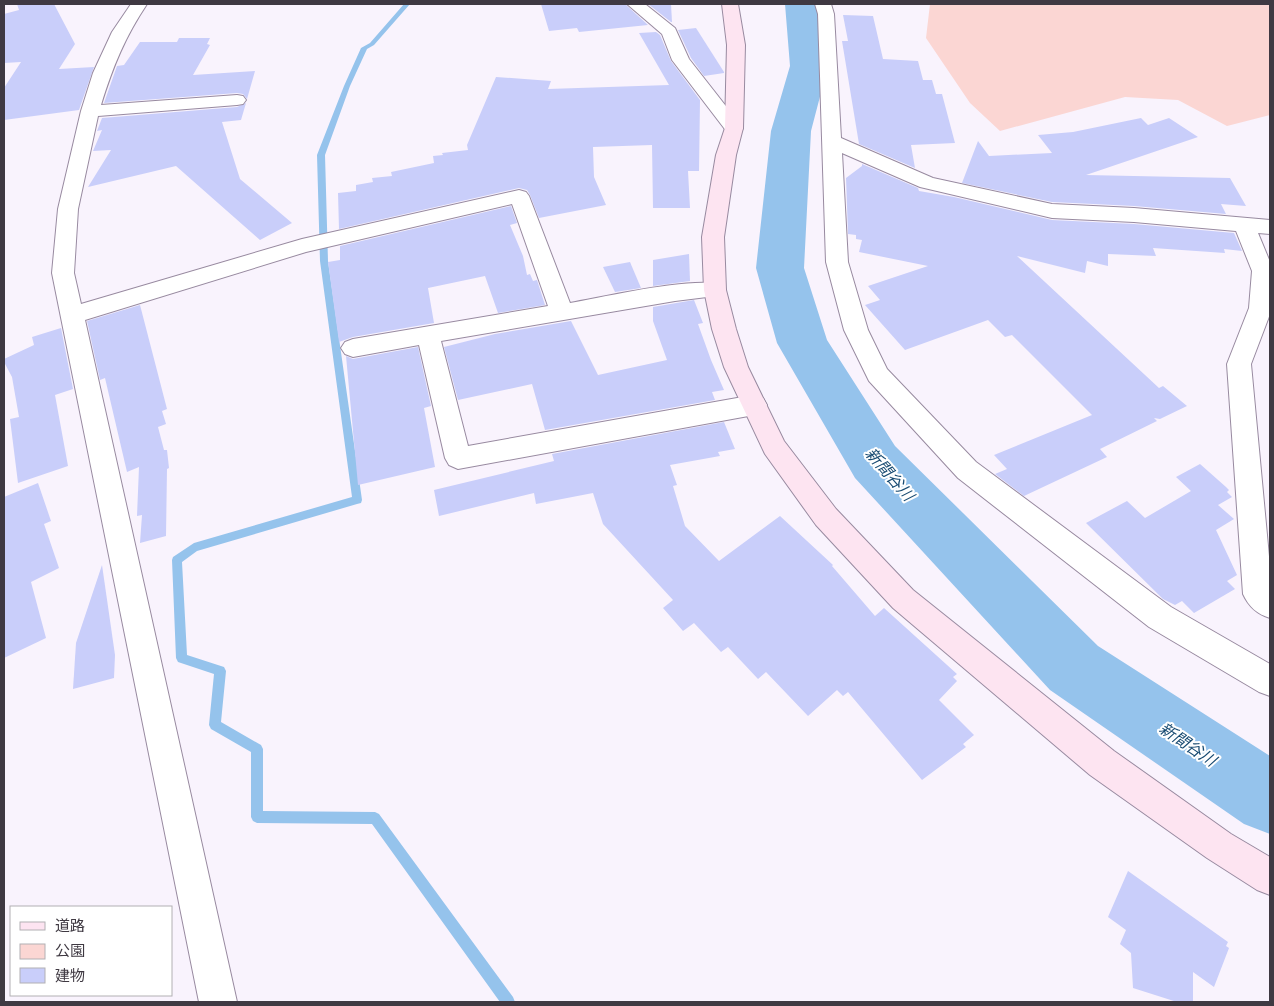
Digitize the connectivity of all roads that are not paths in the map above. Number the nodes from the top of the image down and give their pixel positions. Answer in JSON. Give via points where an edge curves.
{"nodes":[{"id":1,"x":139,"y":4,"type":"edge"},
{"id":2,"x":634,"y":4,"type":"edge"},
{"id":3,"x":730,"y":4,"type":"edge"},
{"id":4,"x":823,"y":4,"type":"edge"},
{"id":5,"x":237,"y":100,"type":"dead end"},
{"id":6,"x":90,"y":111,"type":"junction"},
{"id":7,"x":734,"y":128,"type":"junction"},
{"id":8,"x":832,"y":141,"type":"junction"},
{"id":9,"x":1244,"y":225,"type":"junction"},
{"id":10,"x":1270,"y":227,"type":"edge"},
{"id":11,"x":715,"y":290,"type":"junction"},
{"id":12,"x":562,"y":312,"type":"junction"},
{"id":13,"x":73,"y":315,"type":"junction"},
{"id":14,"x":428,"y":335,"type":"junction"},
{"id":15,"x":353,"y":348,"type":"dead end"},
{"id":16,"x":754,"y":405,"type":"junction"},
{"id":17,"x":1270,"y":605,"type":"edge"},
{"id":18,"x":1270,"y":678,"type":"edge"},
{"id":19,"x":1270,"y":877,"type":"edge"},
{"id":20,"x":218,"y":1002,"type":"edge"}],
"edges":[{"from":1,"to":6,"type":"street","via":[[120,32]]},
{"from":2,"to":7,"type":"street","via":[[669,32],[681,60]]},
{"from":3,"to":7,"type":"street","via":[[736,45]]},
{"from":4,"to":8,"type":"street"},
{"from":5,"to":6,"type":"street"},
{"from":6,"to":13,"type":"street","via":[[68,210],[63,273]]},
{"from":7,"to":11,"type":"street","via":[[726,155],[713,237]]},
{"from":8,"to":9,"type":"street","via":[[927,183],[1052,211]]},
{"from":8,"to":18,"type":"street","via":[[837,262],[856,330],[878,375],[967,470],[1160,617]]},
{"from":9,"to":10,"type":"street"},
{"from":9,"to":17,"type":"street","via":[[1262,271],[1261,308],[1239,364],[1258,594]]},
{"from":11,"to":12,"type":"street","via":[[675,293]]},
{"from":11,"to":16,"type":"street","via":[[736,367]]},
{"from":12,"to":13,"type":"street","via":[[519,196],[310,243]]},
{"from":12,"to":14,"type":"street"},
{"from":13,"to":20,"type":"street"},
{"from":14,"to":15,"type":"street"},
{"from":14,"to":16,"type":"street","via":[[458,458]]},
{"from":16,"to":19,"type":"street","via":[[774,447],[826,517],[903,599],[1102,763],[1219,846]]}]}
